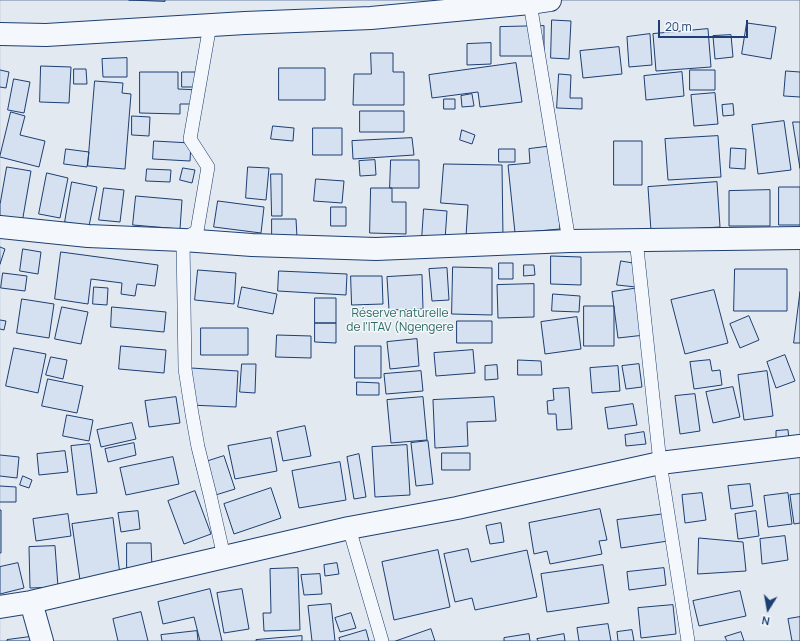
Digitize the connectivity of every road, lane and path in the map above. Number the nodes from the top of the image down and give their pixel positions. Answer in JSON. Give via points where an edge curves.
{"nodes":[{"id":1,"x":540,"y":2,"type":"edge"},
{"id":2,"x":371,"y":9,"type":"edge"},
{"id":3,"x":210,"y":25,"type":"junction"},
{"id":4,"x":0,"y":34,"type":"edge"},
{"id":5,"x":0,"y":227,"type":"edge"},
{"id":6,"x":800,"y":238,"type":"edge"},
{"id":7,"x":636,"y":239,"type":"junction"},
{"id":8,"x":183,"y":240,"type":"junction"},
{"id":9,"x":569,"y":241,"type":"junction"},
{"id":10,"x":800,"y":446,"type":"edge"},
{"id":11,"x":660,"y":463,"type":"junction"},
{"id":12,"x":349,"y":528,"type":"junction"},
{"id":13,"x":224,"y":557,"type":"junction"},
{"id":14,"x":31,"y":602,"type":"junction"},
{"id":15,"x":0,"y":607,"type":"edge"},
{"id":16,"x":42,"y":641,"type":"edge"},
{"id":17,"x":382,"y":641,"type":"edge"},
{"id":18,"x":688,"y":641,"type":"edge"}],
"edges":[{"from":1,"to":2,"type":"street"},
{"from":1,"to":9,"type":"lane"},
{"from":2,"to":3,"type":"street"},
{"from":3,"to":4,"type":"street","via":[[46,35]]},
{"from":3,"to":8,"type":"lane","via":[[190,139],[208,168],[197,231]]},
{"from":5,"to":8,"type":"street","via":[[88,236]]},
{"from":6,"to":7,"type":"street"},
{"from":7,"to":9,"type":"street"},
{"from":7,"to":11,"type":"lane"},
{"from":8,"to":9,"type":"street","via":[[376,249]]},
{"from":8,"to":13,"type":"lane","via":[[185,369],[198,447]]},
{"from":10,"to":11,"type":"street"},
{"from":11,"to":12,"type":"street","via":[[457,508]]},
{"from":11,"to":18,"type":"lane"},
{"from":12,"to":13,"type":"street"},
{"from":12,"to":17,"type":"lane"},
{"from":13,"to":14,"type":"street"},
{"from":14,"to":15,"type":"street"},
{"from":14,"to":16,"type":"street"}]}
